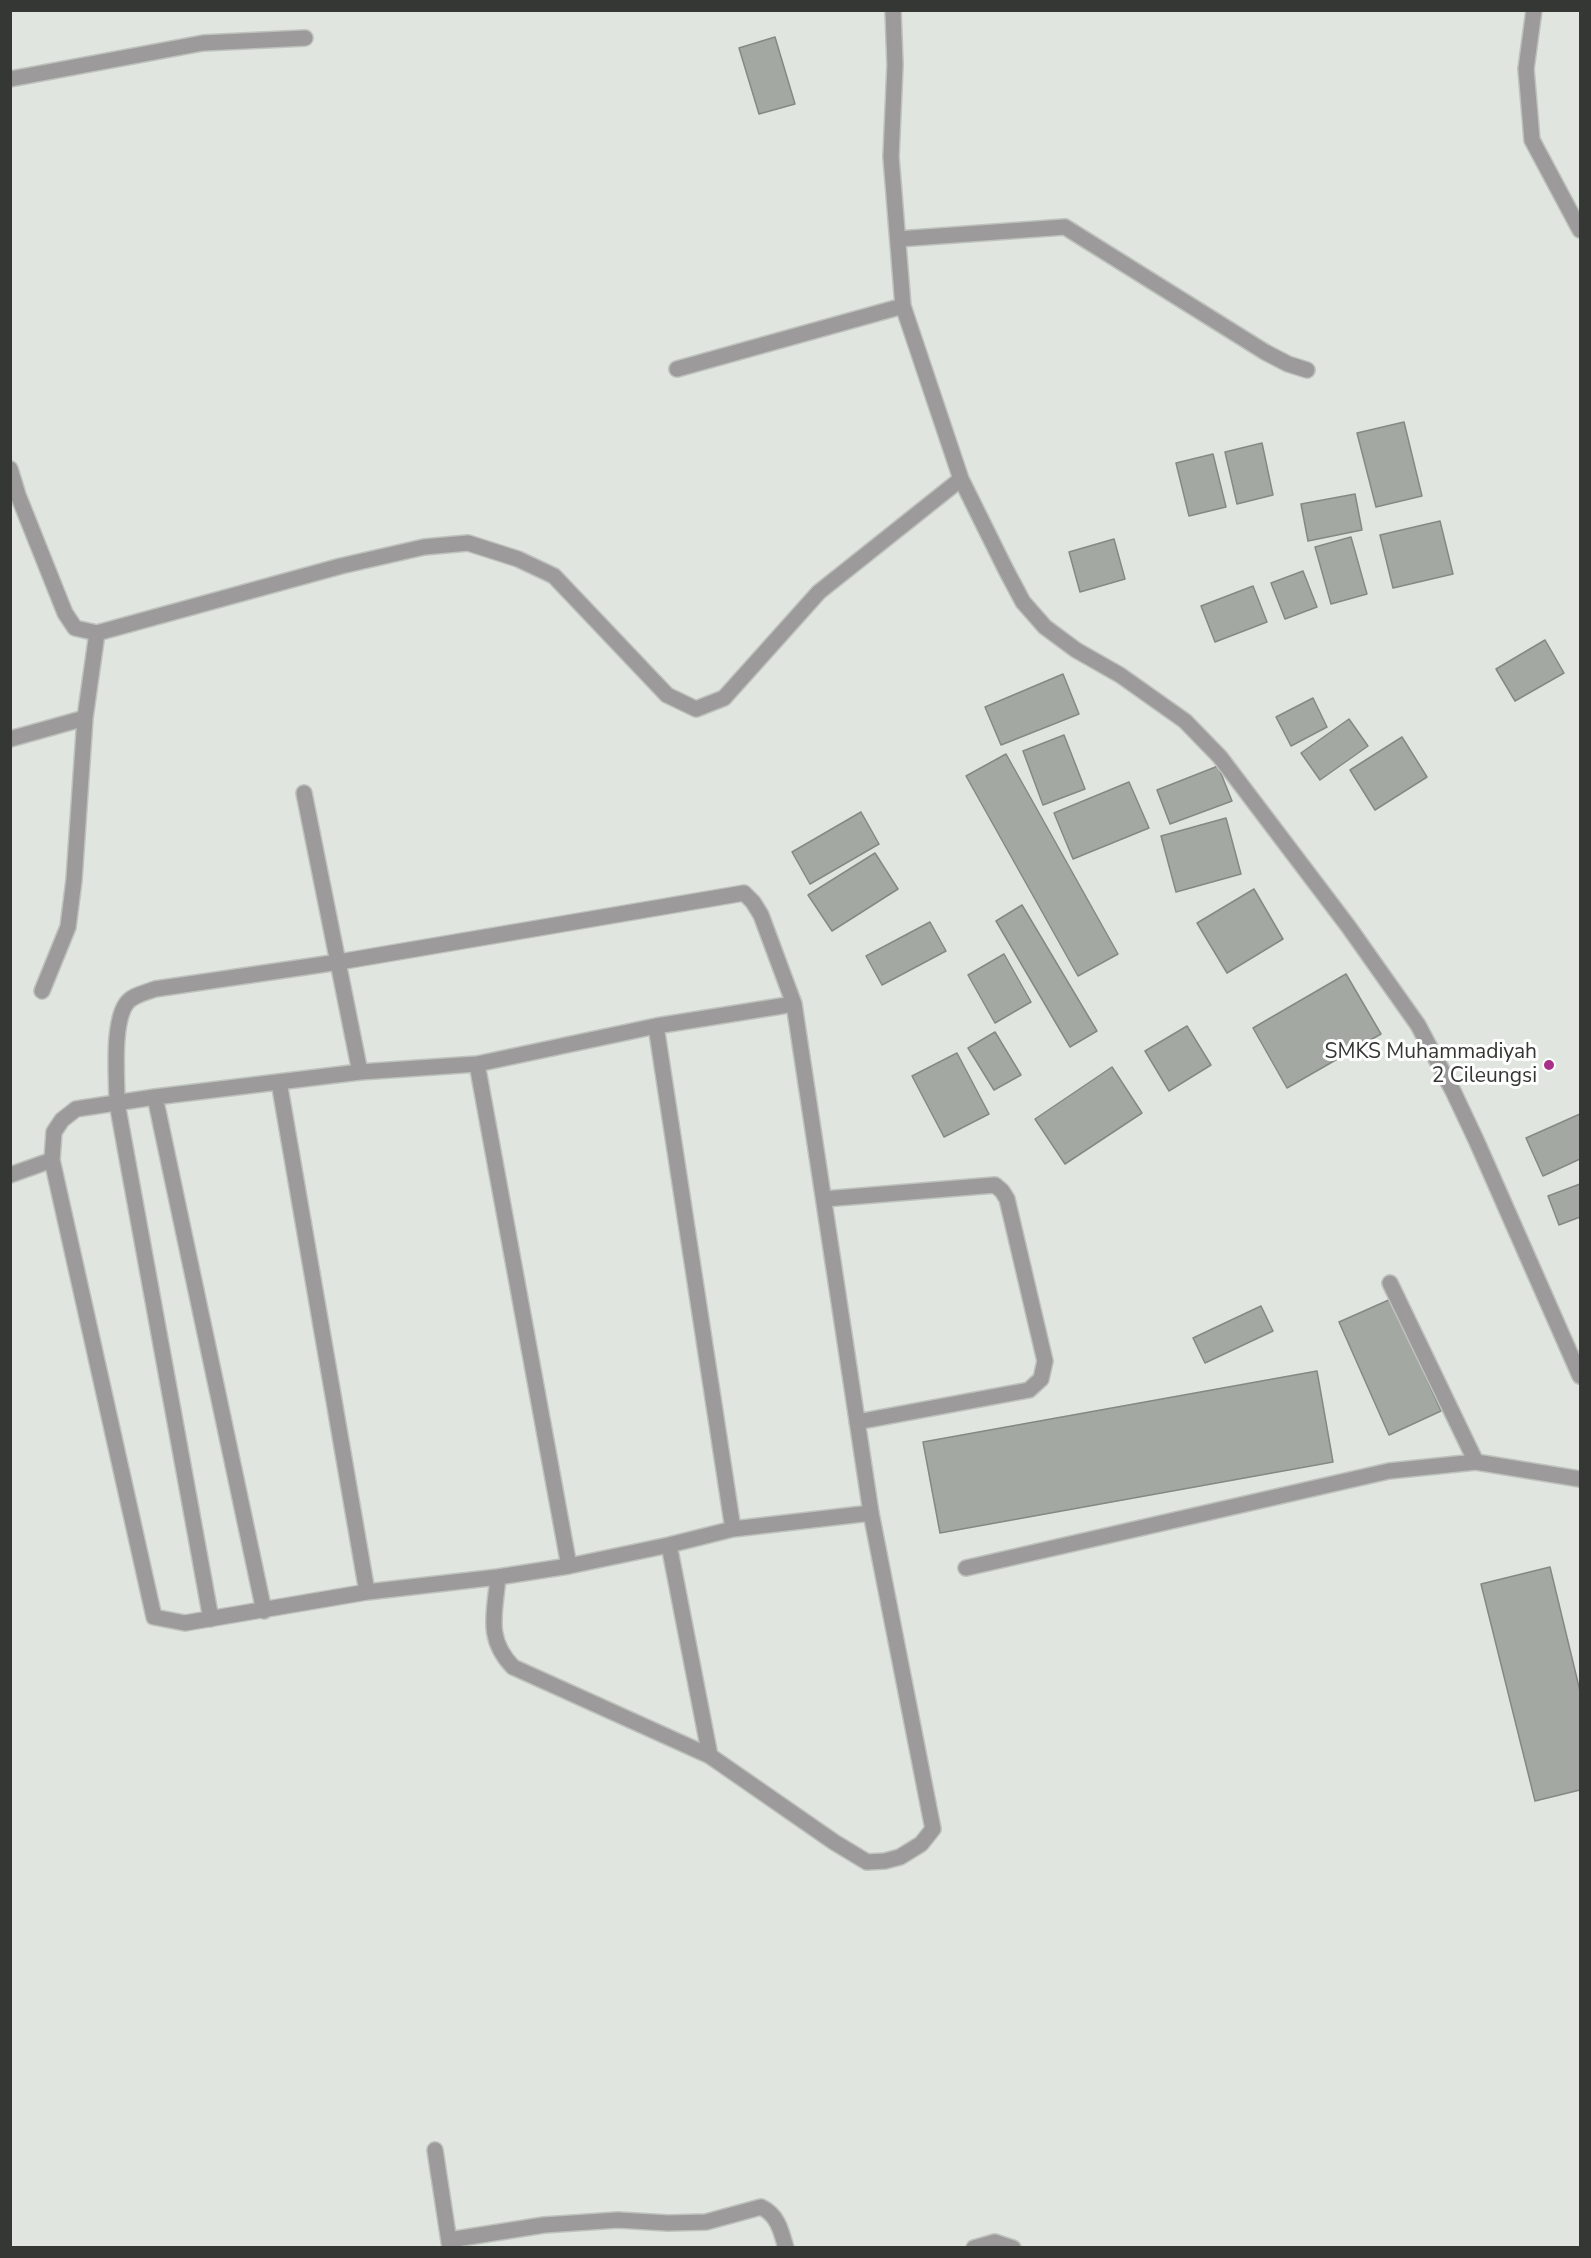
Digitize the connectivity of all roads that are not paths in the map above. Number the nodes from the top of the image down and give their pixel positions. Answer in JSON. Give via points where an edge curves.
{"nodes":[{"id":1,"x":893,"y":10,"type":"edge"},
{"id":2,"x":1534,"y":10,"type":"edge"},
{"id":3,"x":305,"y":38,"type":"dead end"},
{"id":4,"x":10,"y":79,"type":"edge"},
{"id":5,"x":1581,"y":230,"type":"edge"},
{"id":6,"x":898,"y":239,"type":"junction"},
{"id":7,"x":903,"y":306,"type":"junction"},
{"id":8,"x":677,"y":369,"type":"dead end"},
{"id":9,"x":1307,"y":370,"type":"dead end"},
{"id":10,"x":10,"y":469,"type":"edge"},
{"id":11,"x":961,"y":479,"type":"junction"},
{"id":12,"x":97,"y":633,"type":"junction"},
{"id":13,"x":85,"y":718,"type":"junction"},
{"id":14,"x":10,"y":739,"type":"edge"},
{"id":15,"x":304,"y":793,"type":"dead end"},
{"id":16,"x":339,"y":962,"type":"junction"},
{"id":17,"x":42,"y":991,"type":"dead end"},
{"id":18,"x":794,"y":1004,"type":"junction"},
{"id":19,"x":656,"y":1026,"type":"junction"},
{"id":20,"x":477,"y":1064,"type":"junction"},
{"id":21,"x":360,"y":1072,"type":"junction"},
{"id":22,"x":279,"y":1082,"type":"junction"},
{"id":23,"x":155,"y":1096,"type":"junction"},
{"id":24,"x":117,"y":1103,"type":"junction"},
{"id":25,"x":52,"y":1160,"type":"junction"},
{"id":26,"x":10,"y":1175,"type":"edge"},
{"id":27,"x":824,"y":1199,"type":"junction"},
{"id":28,"x":1390,"y":1283,"type":"dead end"},
{"id":29,"x":1581,"y":1376,"type":"edge"},
{"id":30,"x":857,"y":1422,"type":"junction"},
{"id":31,"x":1476,"y":1462,"type":"junction"},
{"id":32,"x":1581,"y":1479,"type":"edge"},
{"id":33,"x":871,"y":1513,"type":"junction"},
{"id":34,"x":733,"y":1529,"type":"junction"},
{"id":35,"x":669,"y":1545,"type":"junction"},
{"id":36,"x":569,"y":1566,"type":"junction"},
{"id":37,"x":966,"y":1568,"type":"dead end"},
{"id":38,"x":498,"y":1577,"type":"junction"},
{"id":39,"x":367,"y":1592,"type":"junction"},
{"id":40,"x":264,"y":1611,"type":"junction"},
{"id":41,"x":211,"y":1619,"type":"junction"},
{"id":42,"x":710,"y":1756,"type":"junction"},
{"id":43,"x":435,"y":2150,"type":"dead end"},
{"id":44,"x":450,"y":2244,"type":"edge"},
{"id":45,"x":786,"y":2247,"type":"edge"},
{"id":46,"x":974,"y":2247,"type":"edge"},
{"id":47,"x":1013,"y":2247,"type":"edge"}],
"edges":[{"from":1,"to":6,"type":"street","via":[[891,157]]},
{"from":2,"to":5,"type":"street","via":[[1526,69],[1532,140]]},
{"from":3,"to":4,"type":"street","via":[[203,43]]},
{"from":6,"to":7,"type":"street"},
{"from":6,"to":9,"type":"street","via":[[1065,227],[1265,352]]},
{"from":7,"to":8,"type":"street"},
{"from":7,"to":11,"type":"street"},
{"from":10,"to":12,"type":"street","via":[[65,613],[75,628]]},
{"from":11,"to":12,"type":"street","via":[[819,592],[724,698],[696,709],[667,695],[554,576],[468,543],[424,547],[351,564]]},
{"from":11,"to":29,"type":"street","via":[[1023,602],[1045,627],[1185,722],[1220,757],[1418,1025],[1477,1142]]},
{"from":12,"to":13,"type":"street"},
{"from":13,"to":14,"type":"street"},
{"from":13,"to":17,"type":"street","via":[[68,927]]},
{"from":15,"to":16,"type":"street"},
{"from":16,"to":18,"type":"street","via":[[744,893],[761,915]]},
{"from":16,"to":21,"type":"street"},
{"from":16,"to":24,"type":"street","via":[[155,989],[137,995],[126,1005],[117,1032]]},
{"from":18,"to":19,"type":"street"},
{"from":18,"to":27,"type":"street"},
{"from":19,"to":20,"type":"street"},
{"from":19,"to":34,"type":"street"},
{"from":20,"to":21,"type":"street"},
{"from":20,"to":36,"type":"street"},
{"from":21,"to":22,"type":"street"},
{"from":22,"to":23,"type":"street"},
{"from":22,"to":39,"type":"street"},
{"from":23,"to":24,"type":"street"},
{"from":23,"to":40,"type":"street"},
{"from":24,"to":25,"type":"street","via":[[76,1109],[62,1120],[54,1132]]},
{"from":24,"to":41,"type":"street"},
{"from":25,"to":26,"type":"street"},
{"from":25,"to":41,"type":"street","via":[[154,1617],[184,1623]]},
{"from":27,"to":30,"type":"street"},
{"from":27,"to":30,"type":"street","via":[[995,1185],[1007,1199],[1045,1361],[1041,1379],[1029,1390]]},
{"from":28,"to":31,"type":"street"},
{"from":30,"to":33,"type":"street"},
{"from":31,"to":32,"type":"street"},
{"from":31,"to":37,"type":"street","via":[[1389,1471]]},
{"from":33,"to":34,"type":"street"},
{"from":33,"to":42,"type":"street","via":[[933,1829],[921,1844],[900,1857],[867,1862]]},
{"from":34,"to":35,"type":"street"},
{"from":35,"to":36,"type":"street"},
{"from":35,"to":42,"type":"street"},
{"from":36,"to":38,"type":"street"},
{"from":38,"to":39,"type":"street"},
{"from":38,"to":42,"type":"street","via":[[496,1642],[500,1654],[513,1667]]},
{"from":39,"to":40,"type":"street"},
{"from":40,"to":41,"type":"street"},
{"from":43,"to":44,"type":"street"},
{"from":44,"to":45,"type":"street","via":[[544,2225],[618,2220],[706,2222],[761,2207],[774,2216]]},
{"from":46,"to":47,"type":"street","via":[[995,2242]]}]}
